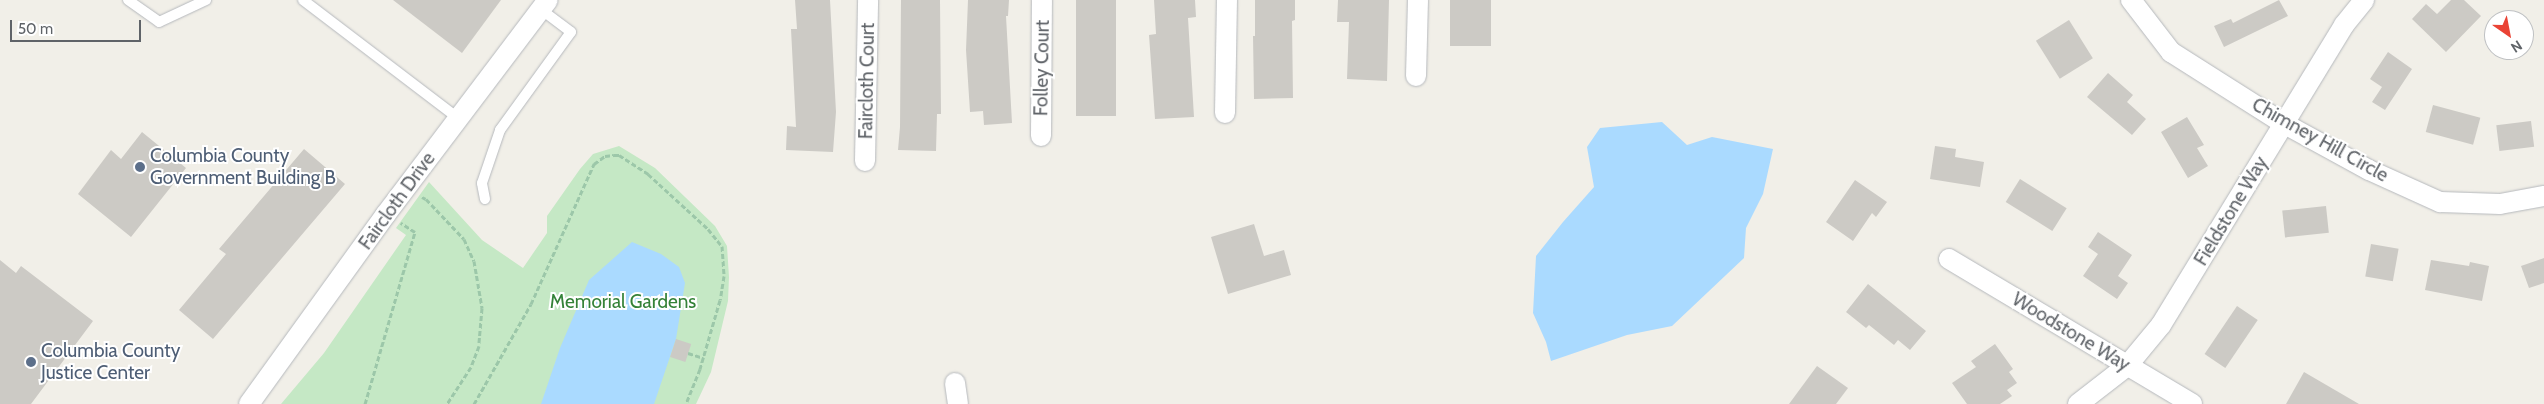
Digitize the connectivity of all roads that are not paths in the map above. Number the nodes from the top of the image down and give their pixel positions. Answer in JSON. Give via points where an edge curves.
{"nodes":[{"id":1,"x":128,"y":0,"type":"edge"},
{"id":2,"x":204,"y":0,"type":"edge"},
{"id":3,"x":303,"y":0,"type":"edge"},
{"id":4,"x":868,"y":0,"type":"edge"},
{"id":5,"x":1042,"y":0,"type":"edge"},
{"id":6,"x":1227,"y":0,"type":"edge"},
{"id":7,"x":1418,"y":0,"type":"edge"},
{"id":8,"x":2131,"y":0,"type":"edge"},
{"id":9,"x":2364,"y":0,"type":"edge"},
{"id":10,"x":544,"y":4,"type":"edge"},
{"id":11,"x":1416,"y":76,"type":"dead end"},
{"id":12,"x":1225,"y":113,"type":"dead end"},
{"id":13,"x":458,"y":118,"type":"junction"},
{"id":14,"x":2283,"y":123,"type":"junction"},
{"id":15,"x":1041,"y":136,"type":"dead end"},
{"id":16,"x":865,"y":161,"type":"dead end"},
{"id":17,"x":2544,"y":196,"type":"edge"},
{"id":18,"x":486,"y":199,"type":"dead end"},
{"id":19,"x":1949,"y":259,"type":"dead end"},
{"id":20,"x":2127,"y":366,"type":"junction"},
{"id":21,"x":956,"y":383,"type":"dead end"},
{"id":22,"x":249,"y":404,"type":"edge"},
{"id":23,"x":958,"y":404,"type":"edge"},
{"id":24,"x":2078,"y":404,"type":"edge"},
{"id":25,"x":2192,"y":404,"type":"edge"}],
"edges":[{"from":1,"to":2,"type":"lane","via":[[159,22]]},
{"from":3,"to":13,"type":"lane"},
{"from":4,"to":16,"type":"street","name":"Faircloth Court"},
{"from":5,"to":15,"type":"street","name":"Folley Court"},
{"from":6,"to":12,"type":"street"},
{"from":7,"to":11,"type":"street"},
{"from":8,"to":14,"type":"street","name":"Chimney Hill Circle","via":[[2171,52]]},
{"from":9,"to":14,"type":"street","name":"Fieldstone Way","via":[[2344,25]]},
{"from":10,"to":13,"type":"street","name":"Faircloth Drive"},
{"from":10,"to":18,"type":"lane","via":[[571,32],[500,130],[482,183]]},
{"from":13,"to":22,"type":"street","name":"Faircloth Drive"},
{"from":14,"to":17,"type":"street","name":"Chimney Hill Circle","via":[[2369,170],[2440,202],[2500,204]]},
{"from":14,"to":20,"type":"street","name":"Fieldstone Way","via":[[2161,325]]},
{"from":19,"to":20,"type":"street","name":"Woodstone Way"},
{"from":20,"to":24,"type":"street","name":"Fieldstone Way"},
{"from":20,"to":25,"type":"street","name":"Woodstone Way"},
{"from":21,"to":23,"type":"street"}]}
